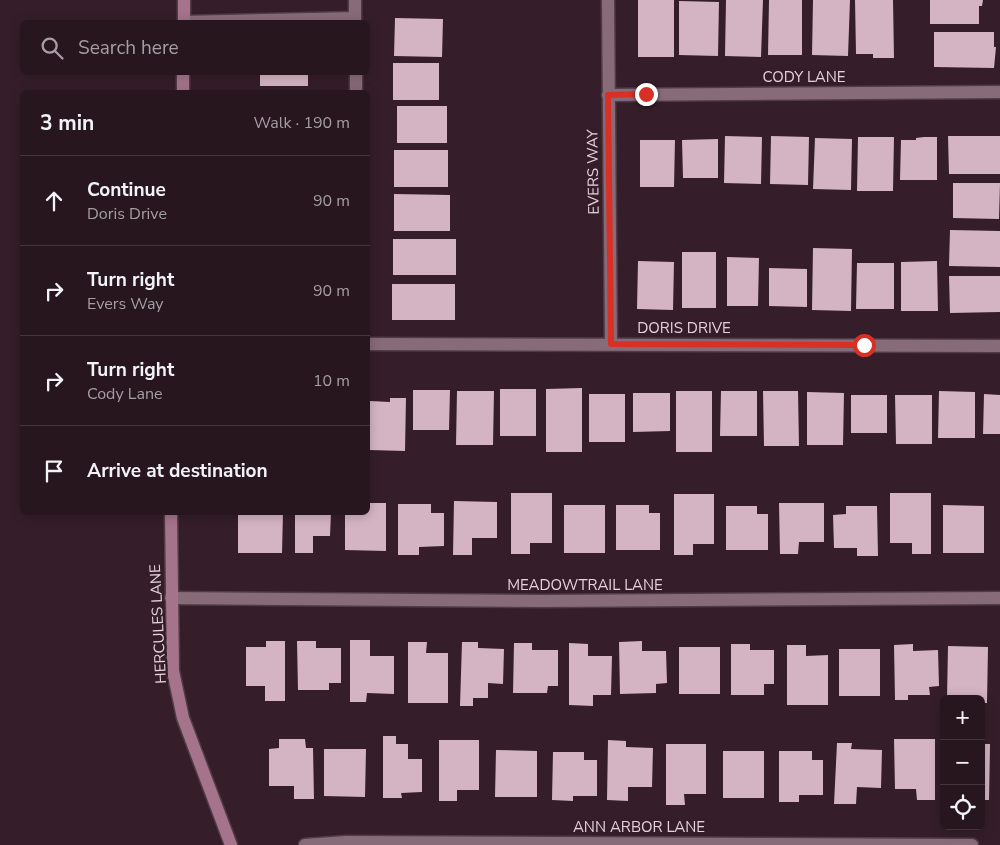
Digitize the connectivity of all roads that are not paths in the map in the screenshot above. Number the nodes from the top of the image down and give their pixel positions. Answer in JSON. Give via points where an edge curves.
{"nodes":[{"id":1,"x":184,"y":0,"type":"edge"},
{"id":2,"x":355,"y":0,"type":"edge"},
{"id":3,"x":608,"y":0,"type":"edge"},
{"id":4,"x":184,"y":20,"type":"edge"},
{"id":5,"x":355,"y":20,"type":"edge"},
{"id":6,"x":183,"y":75,"type":"edge"},
{"id":7,"x":356,"y":75,"type":"edge"},
{"id":8,"x":183,"y":90,"type":"edge"},
{"id":9,"x":356,"y":90,"type":"edge"},
{"id":10,"x":1000,"y":92,"type":"edge"},
{"id":11,"x":608,"y":95,"type":"junction"},
{"id":12,"x":370,"y":344,"type":"edge"},
{"id":13,"x":611,"y":344,"type":"junction"},
{"id":14,"x":1000,"y":346,"type":"edge"},
{"id":15,"x":171,"y":515,"type":"edge"},
{"id":16,"x":171,"y":598,"type":"junction"},
{"id":17,"x":1000,"y":598,"type":"edge"},
{"id":18,"x":231,"y":845,"type":"edge"},
{"id":19,"x":305,"y":845,"type":"edge"},
{"id":20,"x":972,"y":845,"type":"edge"}],
"edges":[{"from":1,"to":4,"type":"street"},
{"from":2,"to":5,"type":"street"},
{"from":3,"to":11,"type":"street","name":"EVERS WAY"},
{"from":6,"to":8,"type":"street"},
{"from":7,"to":9,"type":"street"},
{"from":10,"to":11,"type":"street","name":"CODY LANE"},
{"from":11,"to":13,"type":"street","name":"EVERS WAY"},
{"from":12,"to":13,"type":"street","name":"DORIS DRIVE"},
{"from":13,"to":14,"type":"street","name":"DORIS DRIVE"},
{"from":15,"to":16,"type":"street","name":"HERCULES LANE"},
{"from":16,"to":17,"type":"street","name":"MEADOWTRAIL LANE","via":[[488,601]]},
{"from":16,"to":18,"type":"street","name":"HERCULES LANE","via":[[173,671],[183,718]]},
{"from":19,"to":20,"type":"street","name":"ANN ARBOR LANE","via":[[346,842]]}]}
